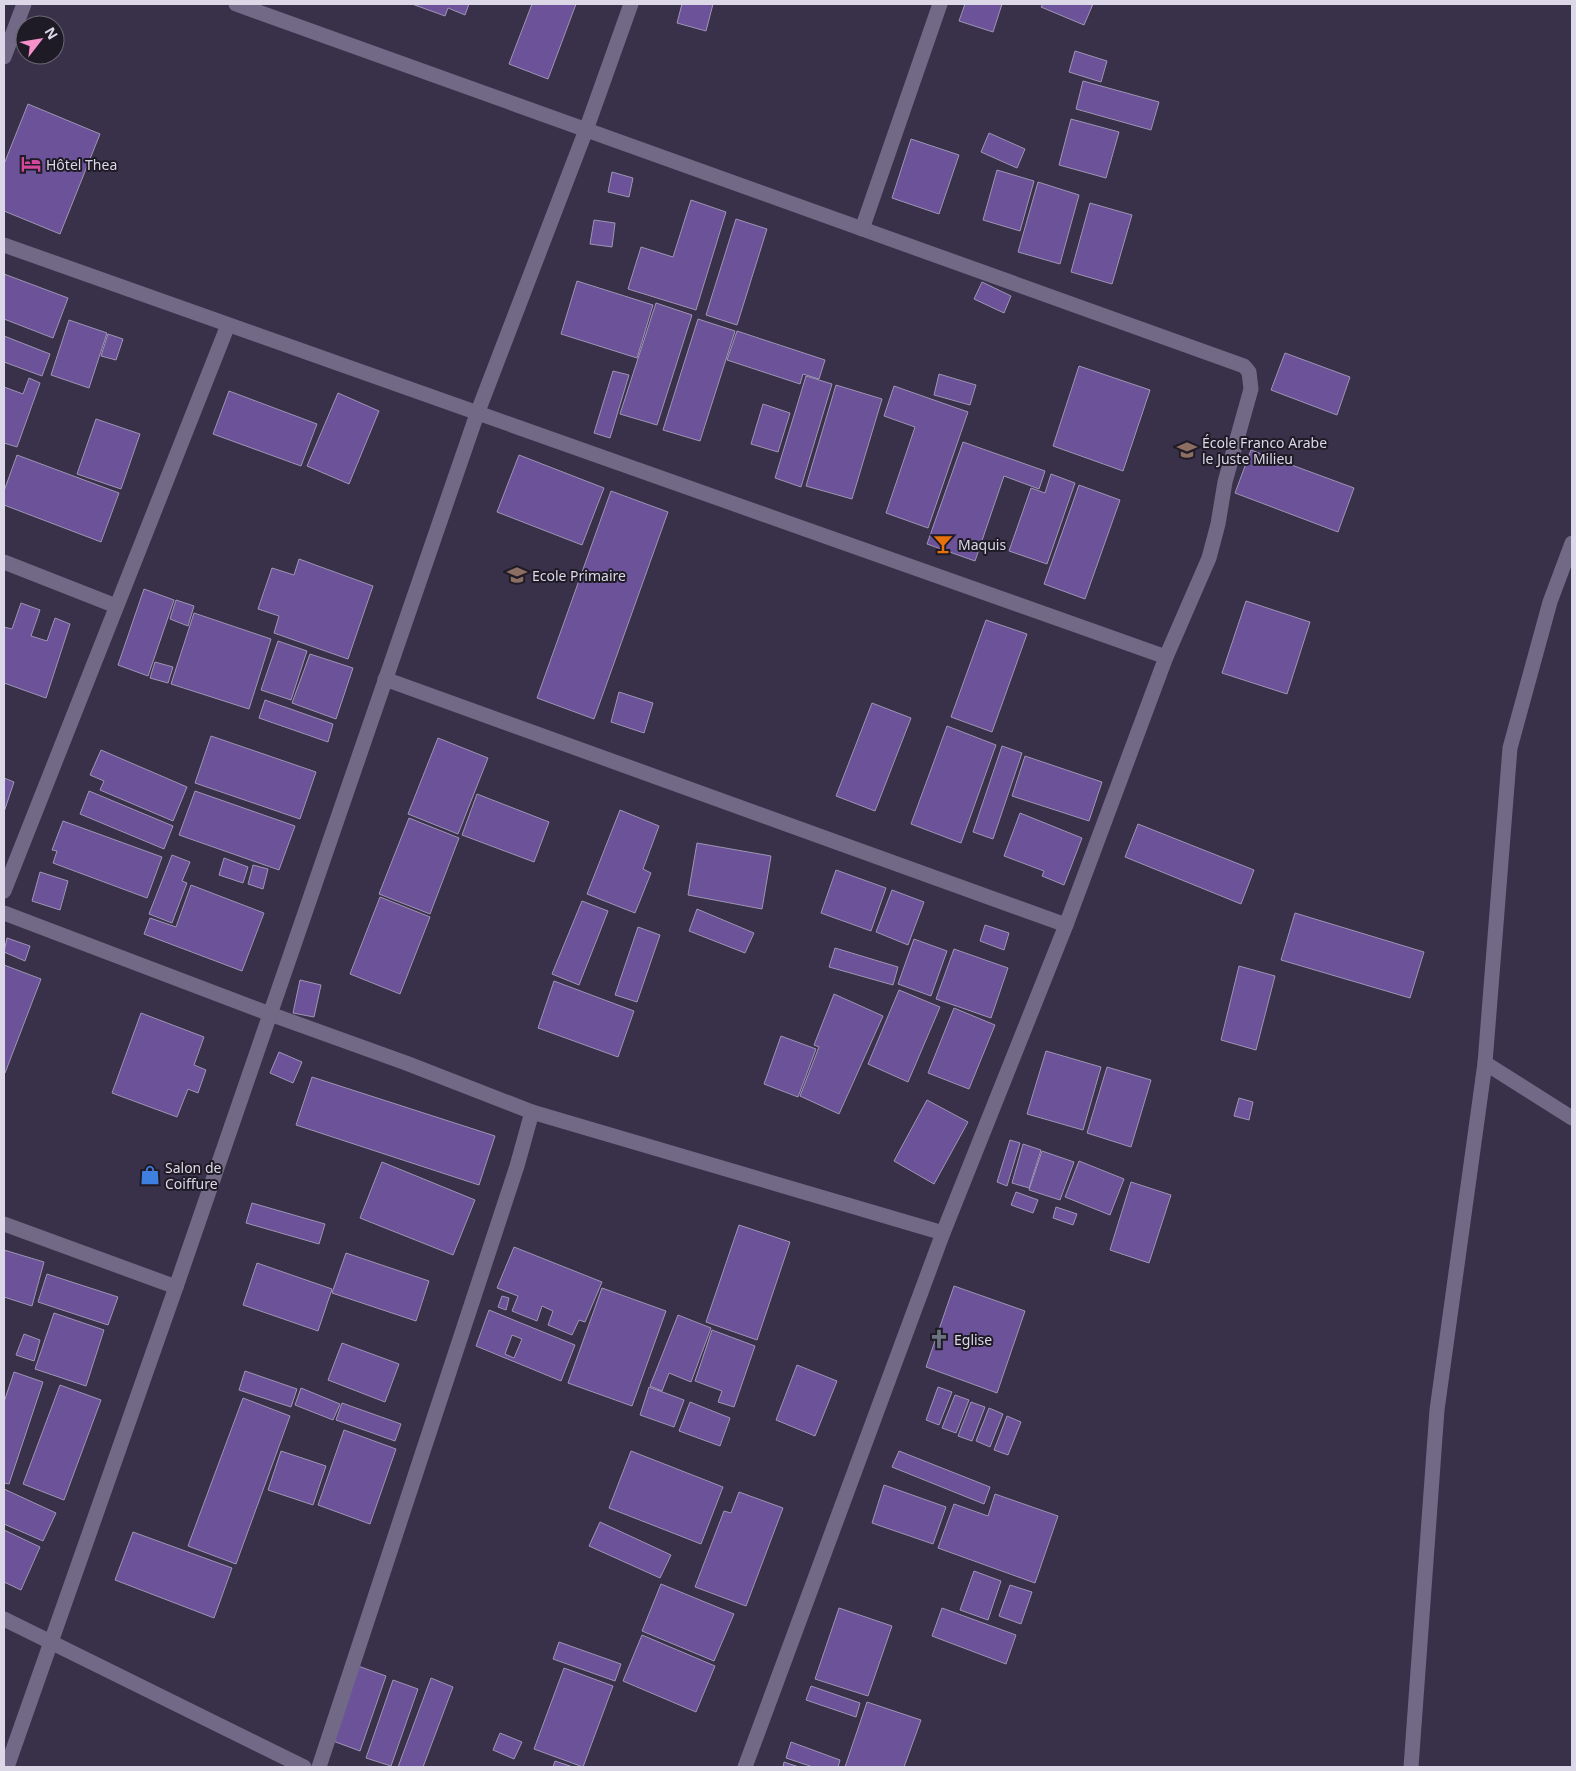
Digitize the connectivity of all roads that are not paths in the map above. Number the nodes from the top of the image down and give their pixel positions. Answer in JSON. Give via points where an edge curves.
{"nodes":[{"id":1,"x":24,"y":4,"type":"edge"},
{"id":2,"x":236,"y":4,"type":"edge"},
{"id":3,"x":631,"y":4,"type":"edge"},
{"id":4,"x":940,"y":4,"type":"edge"},
{"id":5,"x":4,"y":57,"type":"edge"},
{"id":6,"x":586,"y":130,"type":"junction"},
{"id":7,"x":862,"y":229,"type":"junction"},
{"id":8,"x":4,"y":245,"type":"edge"},
{"id":9,"x":228,"y":325,"type":"junction"},
{"id":10,"x":477,"y":414,"type":"junction"},
{"id":11,"x":1572,"y":543,"type":"edge"},
{"id":12,"x":4,"y":562,"type":"edge"},
{"id":13,"x":116,"y":606,"type":"junction"},
{"id":14,"x":1166,"y":657,"type":"junction"},
{"id":15,"x":385,"y":679,"type":"junction"},
{"id":16,"x":4,"y":891,"type":"edge"},
{"id":17,"x":4,"y":913,"type":"edge"},
{"id":18,"x":1066,"y":926,"type":"junction"},
{"id":19,"x":270,"y":1014,"type":"junction"},
{"id":20,"x":1485,"y":1063,"type":"junction"},
{"id":21,"x":532,"y":1112,"type":"junction"},
{"id":22,"x":1572,"y":1118,"type":"edge"},
{"id":23,"x":4,"y":1224,"type":"edge"},
{"id":24,"x":943,"y":1233,"type":"junction"},
{"id":25,"x":176,"y":1287,"type":"junction"},
{"id":26,"x":4,"y":1619,"type":"edge"},
{"id":27,"x":50,"y":1642,"type":"junction"},
{"id":28,"x":7,"y":1767,"type":"edge"},
{"id":29,"x":304,"y":1767,"type":"edge"},
{"id":30,"x":319,"y":1767,"type":"edge"},
{"id":31,"x":745,"y":1767,"type":"edge"},
{"id":32,"x":1411,"y":1767,"type":"edge"}],
"edges":[{"from":1,"to":5,"type":"street"},
{"from":2,"to":6,"type":"street"},
{"from":3,"to":6,"type":"street"},
{"from":4,"to":7,"type":"street"},
{"from":6,"to":7,"type":"street"},
{"from":6,"to":10,"type":"street"},
{"from":7,"to":14,"type":"street","via":[[1244,366],[1249,372],[1251,390],[1225,482],[1209,558]]},
{"from":8,"to":9,"type":"street"},
{"from":9,"to":10,"type":"street"},
{"from":9,"to":13,"type":"street"},
{"from":10,"to":14,"type":"street"},
{"from":10,"to":15,"type":"street"},
{"from":11,"to":20,"type":"street","via":[[1550,602],[1510,748]]},
{"from":12,"to":13,"type":"street"},
{"from":13,"to":16,"type":"street"},
{"from":14,"to":18,"type":"street"},
{"from":15,"to":18,"type":"street"},
{"from":15,"to":19,"type":"street"},
{"from":17,"to":19,"type":"street"},
{"from":18,"to":24,"type":"street"},
{"from":19,"to":21,"type":"street"},
{"from":19,"to":25,"type":"street"},
{"from":20,"to":22,"type":"street"},
{"from":20,"to":32,"type":"street","via":[[1437,1410]]},
{"from":21,"to":24,"type":"street"},
{"from":21,"to":30,"type":"street"},
{"from":23,"to":25,"type":"street"},
{"from":24,"to":31,"type":"street"},
{"from":25,"to":27,"type":"street"},
{"from":26,"to":27,"type":"street"},
{"from":27,"to":28,"type":"street"},
{"from":27,"to":29,"type":"street"}]}
